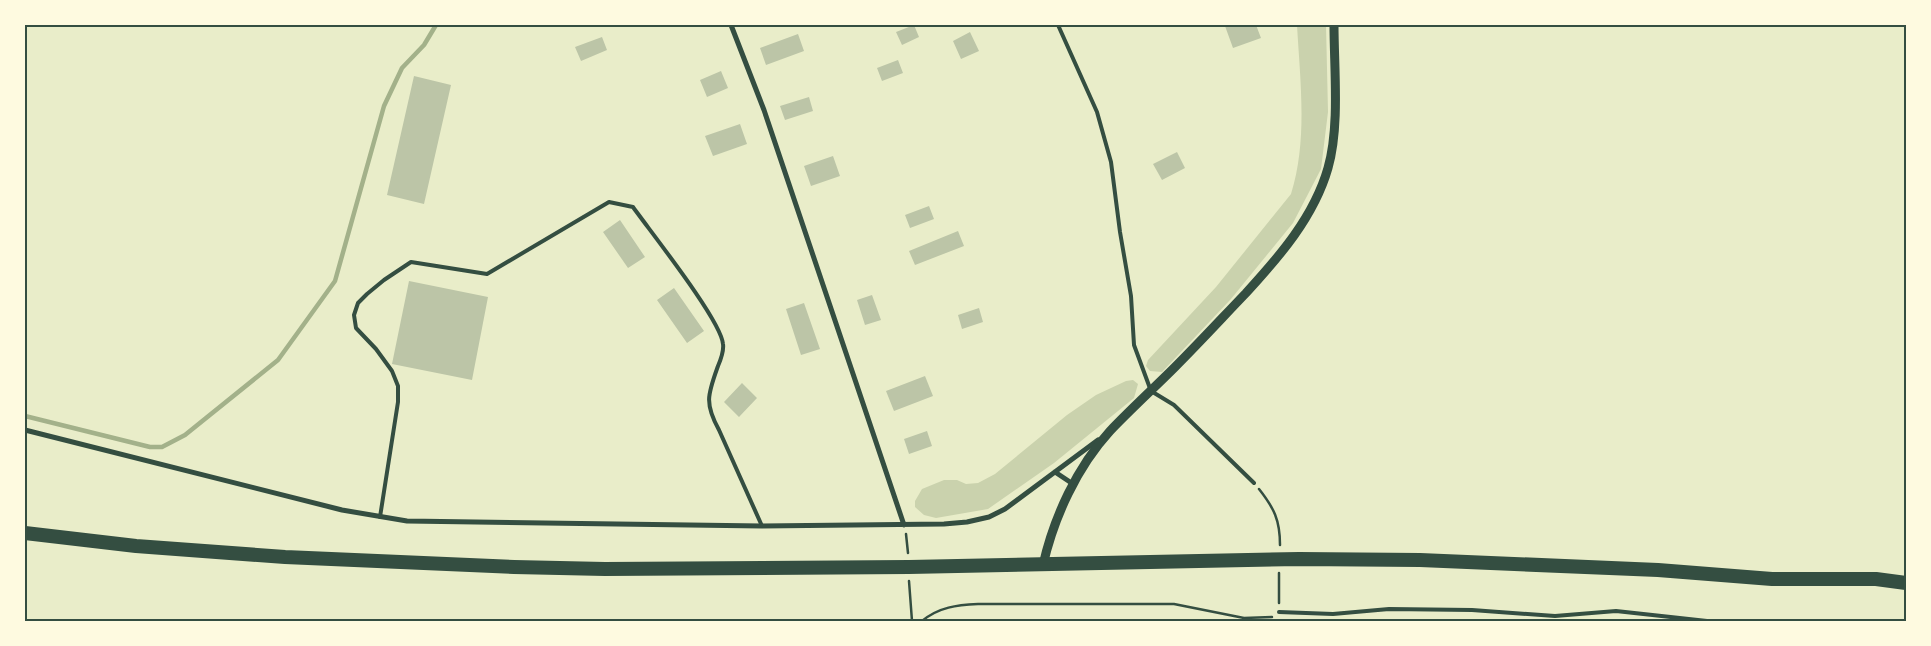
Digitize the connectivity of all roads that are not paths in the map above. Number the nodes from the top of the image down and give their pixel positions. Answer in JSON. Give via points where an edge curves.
{"nodes":[{"id":1,"x":732,"y":25,"type":"edge"},
{"id":2,"x":1058,"y":25,"type":"edge"},
{"id":3,"x":1334,"y":25,"type":"edge"},
{"id":4,"x":1151,"y":391,"type":"junction"},
{"id":5,"x":25,"y":430,"type":"edge"},
{"id":6,"x":1110,"y":431,"type":"junction"},
{"id":7,"x":1055,"y":472,"type":"junction"},
{"id":8,"x":1254,"y":483,"type":"dead end"},
{"id":9,"x":1074,"y":484,"type":"junction"},
{"id":10,"x":380,"y":517,"type":"junction"},
{"id":11,"x":904,"y":525,"type":"junction"},
{"id":12,"x":762,"y":526,"type":"junction"},
{"id":13,"x":25,"y":533,"type":"edge"},
{"id":14,"x":1043,"y":565,"type":"junction"},
{"id":15,"x":1906,"y":583,"type":"edge"},
{"id":16,"x":1278,"y":612,"type":"dead end"},
{"id":17,"x":1555,"y":618,"type":"edge"},
{"id":18,"x":1707,"y":621,"type":"edge"}],
"edges":[{"from":1,"to":11,"type":"street","via":[[764,110]]},
{"from":2,"to":4,"type":"lane","via":[[1097,112],[1111,162],[1131,296],[1134,345]]},
{"from":3,"to":4,"type":"street","via":[[1334,140],[1328,169],[1315,201],[1276,260]]},
{"from":4,"to":6,"type":"street"},
{"from":4,"to":8,"type":"lane","via":[[1174,404]]},
{"from":5,"to":10,"type":"street","via":[[254,489]]},
{"from":6,"to":7,"type":"street"},
{"from":6,"to":9,"type":"street"},
{"from":7,"to":9,"type":"street"},
{"from":7,"to":11,"type":"street","via":[[1014,503],[989,516],[967,522]]},
{"from":9,"to":14,"type":"street","via":[[1053,529]]},
{"from":10,"to":12,"type":"street","via":[[429,523]]},
{"from":10,"to":12,"type":"lane","via":[[398,386],[392,371],[356,328],[354,315],[358,303],[384,280],[412,262],[487,274],[609,202],[633,207],[706,308],[720,334],[723,344],[721,357],[708,404]]},
{"from":11,"to":12,"type":"street"},
{"from":13,"to":14,"type":"highway","via":[[136,546],[275,556],[514,567]]},
{"from":14,"to":15,"type":"highway","via":[[1298,559],[1420,560],[1658,570],[1772,579],[1876,579]]},
{"from":16,"to":17,"type":"lane","via":[[1333,614],[1454,610]]},
{"from":17,"to":18,"type":"lane","via":[[1616,611]]}]}
